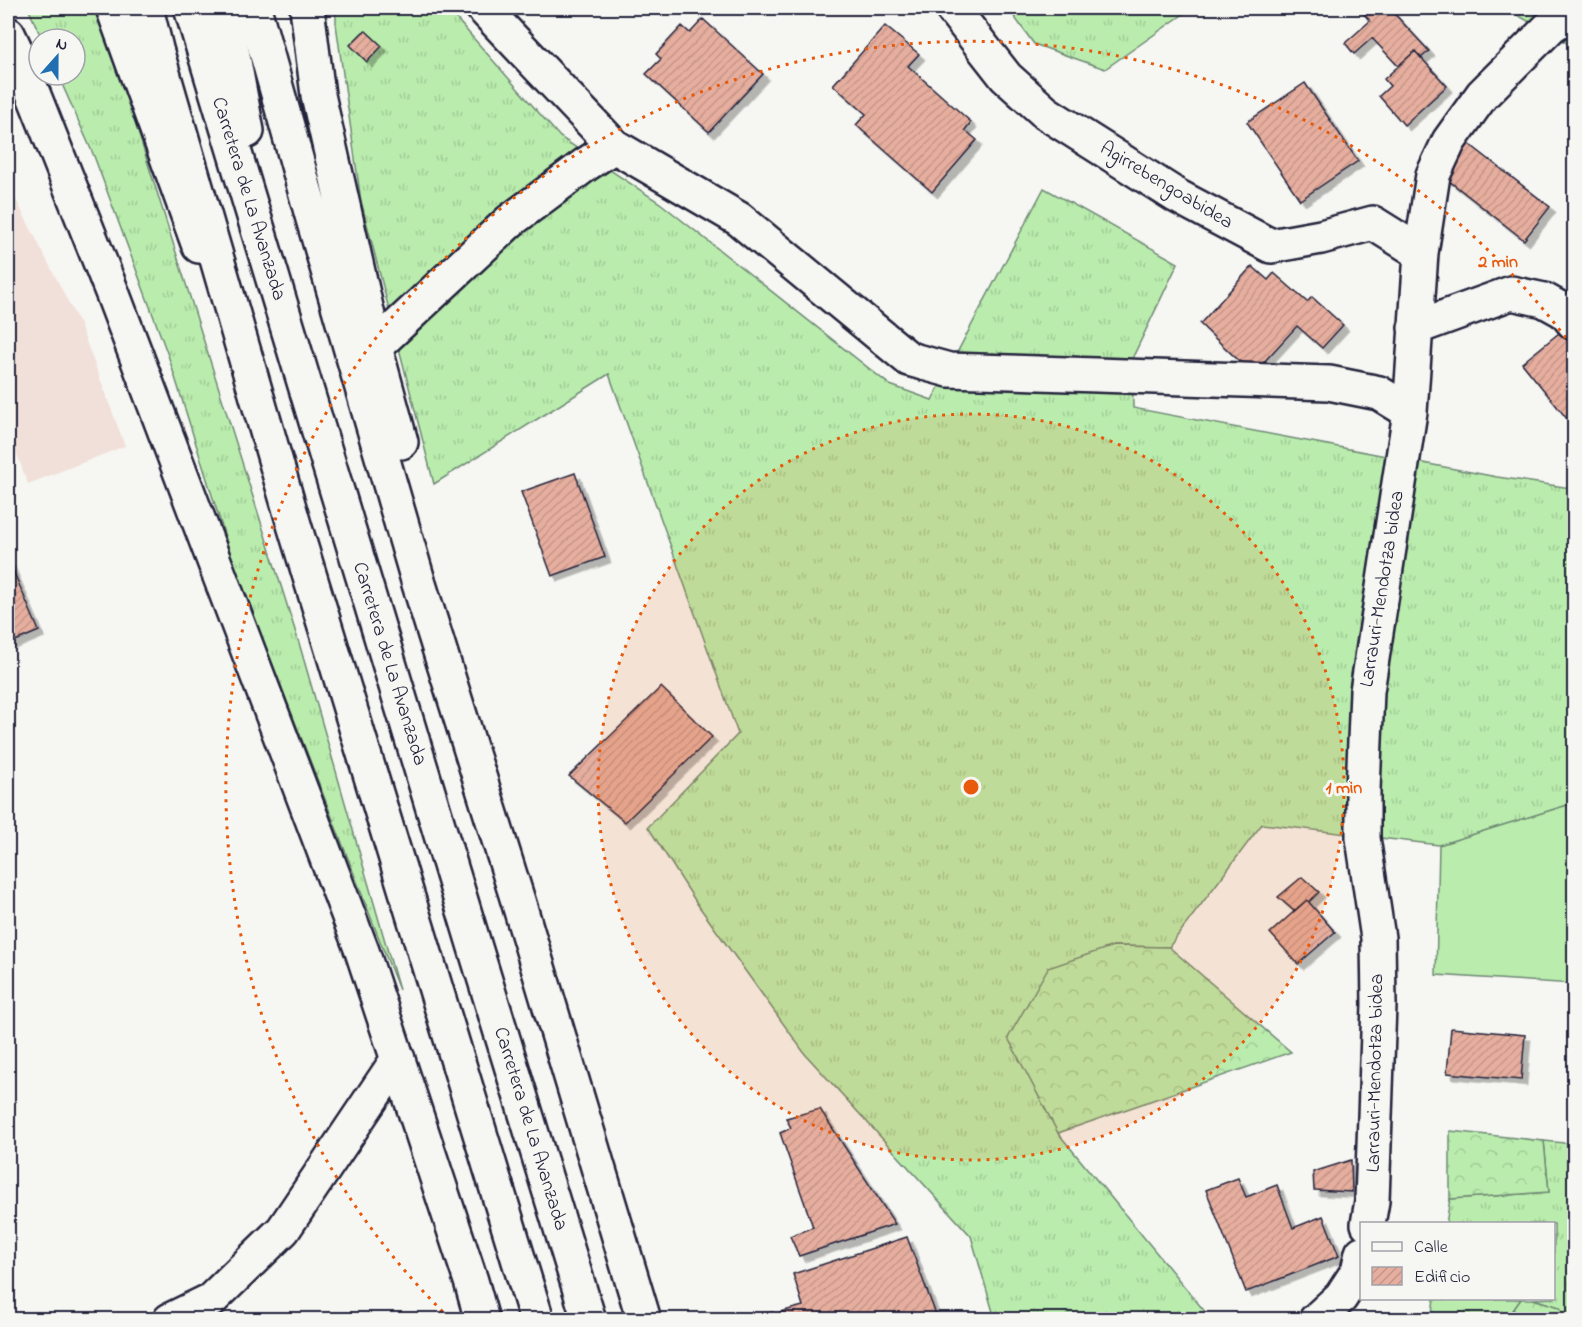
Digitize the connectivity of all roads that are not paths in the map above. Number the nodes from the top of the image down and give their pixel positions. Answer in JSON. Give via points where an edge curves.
{"nodes":[{"id":1,"x":113,"y":8,"type":"edge"},
{"id":2,"x":146,"y":8,"type":"edge"},
{"id":3,"x":191,"y":8,"type":"edge"},
{"id":4,"x":224,"y":8,"type":"edge"},
{"id":5,"x":254,"y":8,"type":"edge"},
{"id":6,"x":307,"y":8,"type":"edge"},
{"id":7,"x":483,"y":8,"type":"edge"},
{"id":8,"x":952,"y":8,"type":"edge"},
{"id":9,"x":1575,"y":11,"type":"edge"},
{"id":10,"x":8,"y":34,"type":"edge"},
{"id":11,"x":614,"y":146,"type":"junction"},
{"id":12,"x":1421,"y":253,"type":"junction"},
{"id":13,"x":278,"y":298,"type":"junction"},
{"id":14,"x":1575,"y":322,"type":"edge"},
{"id":15,"x":1415,"y":328,"type":"junction"},
{"id":16,"x":375,"y":347,"type":"junction"},
{"id":17,"x":1410,"y":412,"type":"junction"},
{"id":18,"x":295,"y":528,"type":"junction"},
{"id":19,"x":419,"y":584,"type":"junction"},
{"id":20,"x":398,"y":1059,"type":"junction"},
{"id":21,"x":1368,"y":1222,"type":"edge"},
{"id":22,"x":1360,"y":1262,"type":"edge"},
{"id":23,"x":171,"y":1320,"type":"edge"},
{"id":24,"x":482,"y":1320,"type":"edge"},
{"id":25,"x":537,"y":1320,"type":"edge"},
{"id":26,"x":589,"y":1320,"type":"edge"},
{"id":27,"x":644,"y":1320,"type":"edge"},
{"id":28,"x":1316,"y":1320,"type":"edge"}],
"edges":[{"from":1,"to":18,"type":"main road","via":[[217,295]]},
{"from":2,"to":18,"type":"main road"},
{"from":3,"to":13,"type":"main road","name":"Carretera de La Avanzada"},
{"from":4,"to":13,"type":"main road"},
{"from":5,"to":19,"type":"main road"},
{"from":6,"to":16,"type":"main road","via":[[318,95]]},
{"from":7,"to":11,"type":"main road"},
{"from":8,"to":12,"type":"main road","name":"Agirrebengoabidea","via":[[1006,76],[1046,113],[1177,196],[1271,246],[1373,223]]},
{"from":9,"to":12,"type":"main road","name":"Larrauri-Mendotza bidea","via":[[1551,26],[1482,95],[1449,141],[1433,175]]},
{"from":10,"to":20,"type":"main road","via":[[121,314],[362,951]]},
{"from":11,"to":16,"type":"main road","via":[[510,221]]},
{"from":11,"to":17,"type":"main road","via":[[739,219],[909,359],[949,370],[1329,383],[1378,393]]},
{"from":12,"to":15,"type":"main road","name":"Larrauri-Mendotza bidea"},
{"from":13,"to":26,"type":"main road","name":"Carretera de La Avanzada"},
{"from":14,"to":15,"type":"main road","via":[[1544,300],[1511,293]]},
{"from":15,"to":17,"type":"main road","name":"Larrauri-Mendotza bidea"},
{"from":16,"to":19,"type":"main road","via":[[403,449]]},
{"from":17,"to":21,"type":"main road","name":"Larrauri-Mendotza bidea","via":[[1366,692],[1363,838],[1378,938],[1379,1005]]},
{"from":18,"to":25,"type":"main road"},
{"from":19,"to":27,"type":"main road"},
{"from":20,"to":23,"type":"main road","via":[[283,1230],[212,1300]]},
{"from":20,"to":24,"type":"main road"},
{"from":22,"to":28,"type":"main road","via":[[1341,1297]]}]}
